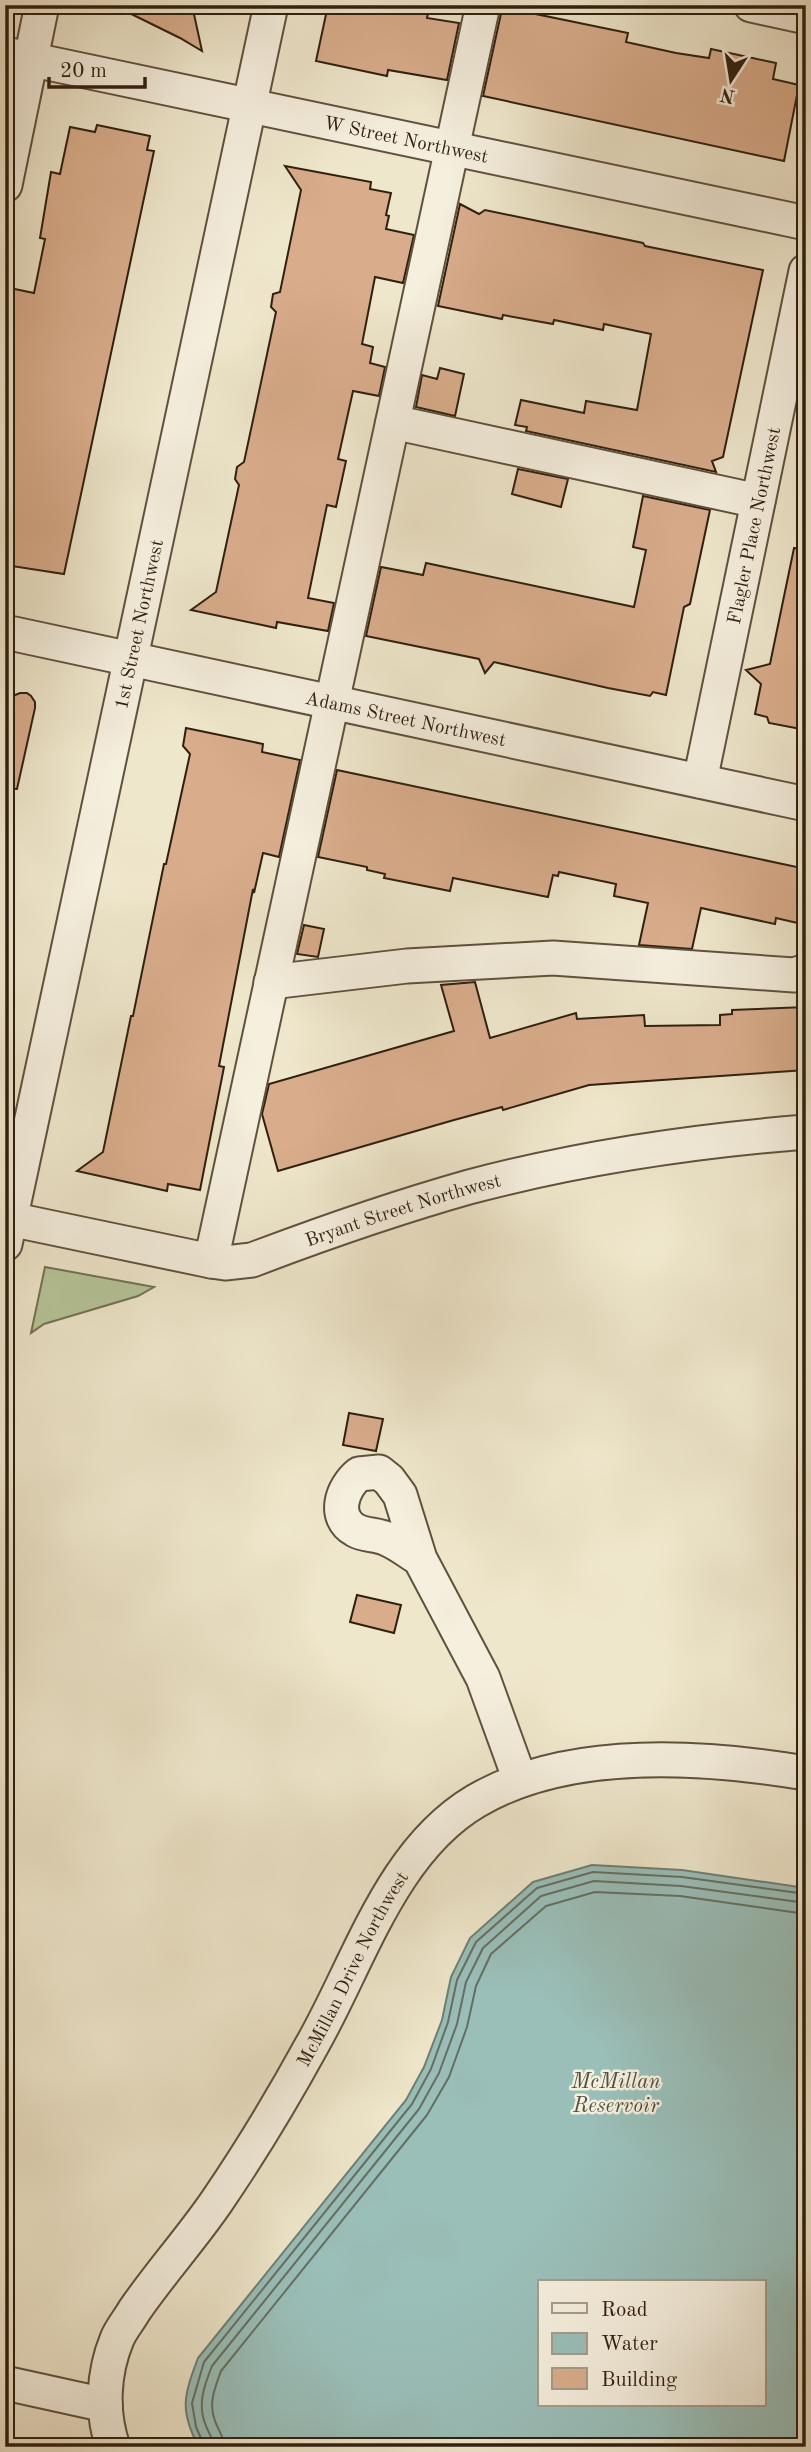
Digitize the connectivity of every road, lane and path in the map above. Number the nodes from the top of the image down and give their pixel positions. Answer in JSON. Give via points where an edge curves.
{"nodes":[{"id":1,"x":43,"y":5,"type":"edge"},
{"id":2,"x":271,"y":5,"type":"edge"},
{"id":3,"x":483,"y":5,"type":"edge"},
{"id":4,"x":751,"y":5,"type":"edge"},
{"id":5,"x":806,"y":17,"type":"edge"},
{"id":6,"x":18,"y":56,"type":"edge"},
{"id":7,"x":250,"y":105,"type":"junction"},
{"id":8,"x":453,"y":148,"type":"junction"},
{"id":9,"x":5,"y":185,"type":"edge"},
{"id":10,"x":806,"y":223,"type":"edge"},
{"id":11,"x":806,"y":271,"type":"edge"},
{"id":12,"x":393,"y":422,"type":"junction"},
{"id":13,"x":758,"y":500,"type":"junction"},
{"id":14,"x":5,"y":632,"type":"edge"},
{"id":15,"x":131,"y":659,"type":"junction"},
{"id":16,"x":331,"y":702,"type":"junction"},
{"id":17,"x":700,"y":781,"type":"junction"},
{"id":18,"x":806,"y":804,"type":"edge"},
{"id":19,"x":806,"y":971,"type":"edge"},
{"id":20,"x":271,"y":982,"type":"junction"},
{"id":21,"x":806,"y":1132,"type":"edge"},
{"id":22,"x":7,"y":1227,"type":"edge"},
{"id":23,"x":211,"y":1261,"type":"junction"},
{"id":24,"x":420,"y":1559,"type":"dead end"},
{"id":25,"x":806,"y":1773,"type":"edge"},
{"id":26,"x":520,"y":1780,"type":"junction"},
{"id":27,"x":5,"y":2383,"type":"edge"},
{"id":28,"x":105,"y":2404,"type":"junction"},
{"id":29,"x":113,"y":2447,"type":"edge"}],
"edges":[{"from":1,"to":6,"type":"street"},
{"from":2,"to":7,"type":"street","name":"1st Street Northwest"},
{"from":3,"to":8,"type":"street"},
{"from":4,"to":5,"type":"street"},
{"from":6,"to":7,"type":"street","name":"W Street Northwest"},
{"from":6,"to":9,"type":"street"},
{"from":7,"to":8,"type":"street","name":"W Street Northwest"},
{"from":7,"to":15,"type":"street","name":"1st Street Northwest"},
{"from":8,"to":10,"type":"street","name":"W Street Northwest"},
{"from":8,"to":12,"type":"street"},
{"from":11,"to":13,"type":"street","name":"Flagler Place Northwest"},
{"from":12,"to":13,"type":"street"},
{"from":12,"to":16,"type":"street"},
{"from":13,"to":17,"type":"street","name":"Flagler Place Northwest"},
{"from":14,"to":15,"type":"street","name":"Adams Street Northwest"},
{"from":15,"to":16,"type":"street","name":"Adams Street Northwest"},
{"from":15,"to":22,"type":"street","name":"1st Street Northwest"},
{"from":16,"to":17,"type":"street","name":"Adams Street Northwest"},
{"from":16,"to":20,"type":"street"},
{"from":17,"to":18,"type":"street","name":"Adams Street Northwest"},
{"from":19,"to":20,"type":"street","via":[[793,975],[553,958],[407,966]]},
{"from":20,"to":23,"type":"street"},
{"from":21,"to":23,"type":"street","name":"Bryant Street Northwest","via":[[660,1149],[565,1166],[405,1206],[252,1260]]},
{"from":22,"to":23,"type":"street","name":"Bryant Street Northwest"},
{"from":24,"to":26,"type":"street","via":[[483,1678]]},
{"from":25,"to":26,"type":"street","name":"McMillan Drive Northwest","via":[[584,1755]]},
{"from":26,"to":28,"type":"street","name":"McMillan Drive Northwest","via":[[460,1813],[422,1848],[401,1876],[313,2044],[217,2202],[117,2338],[105,2382]]},
{"from":27,"to":28,"type":"street"},
{"from":28,"to":29,"type":"street","name":"McMillan Drive Northwest"}]}
